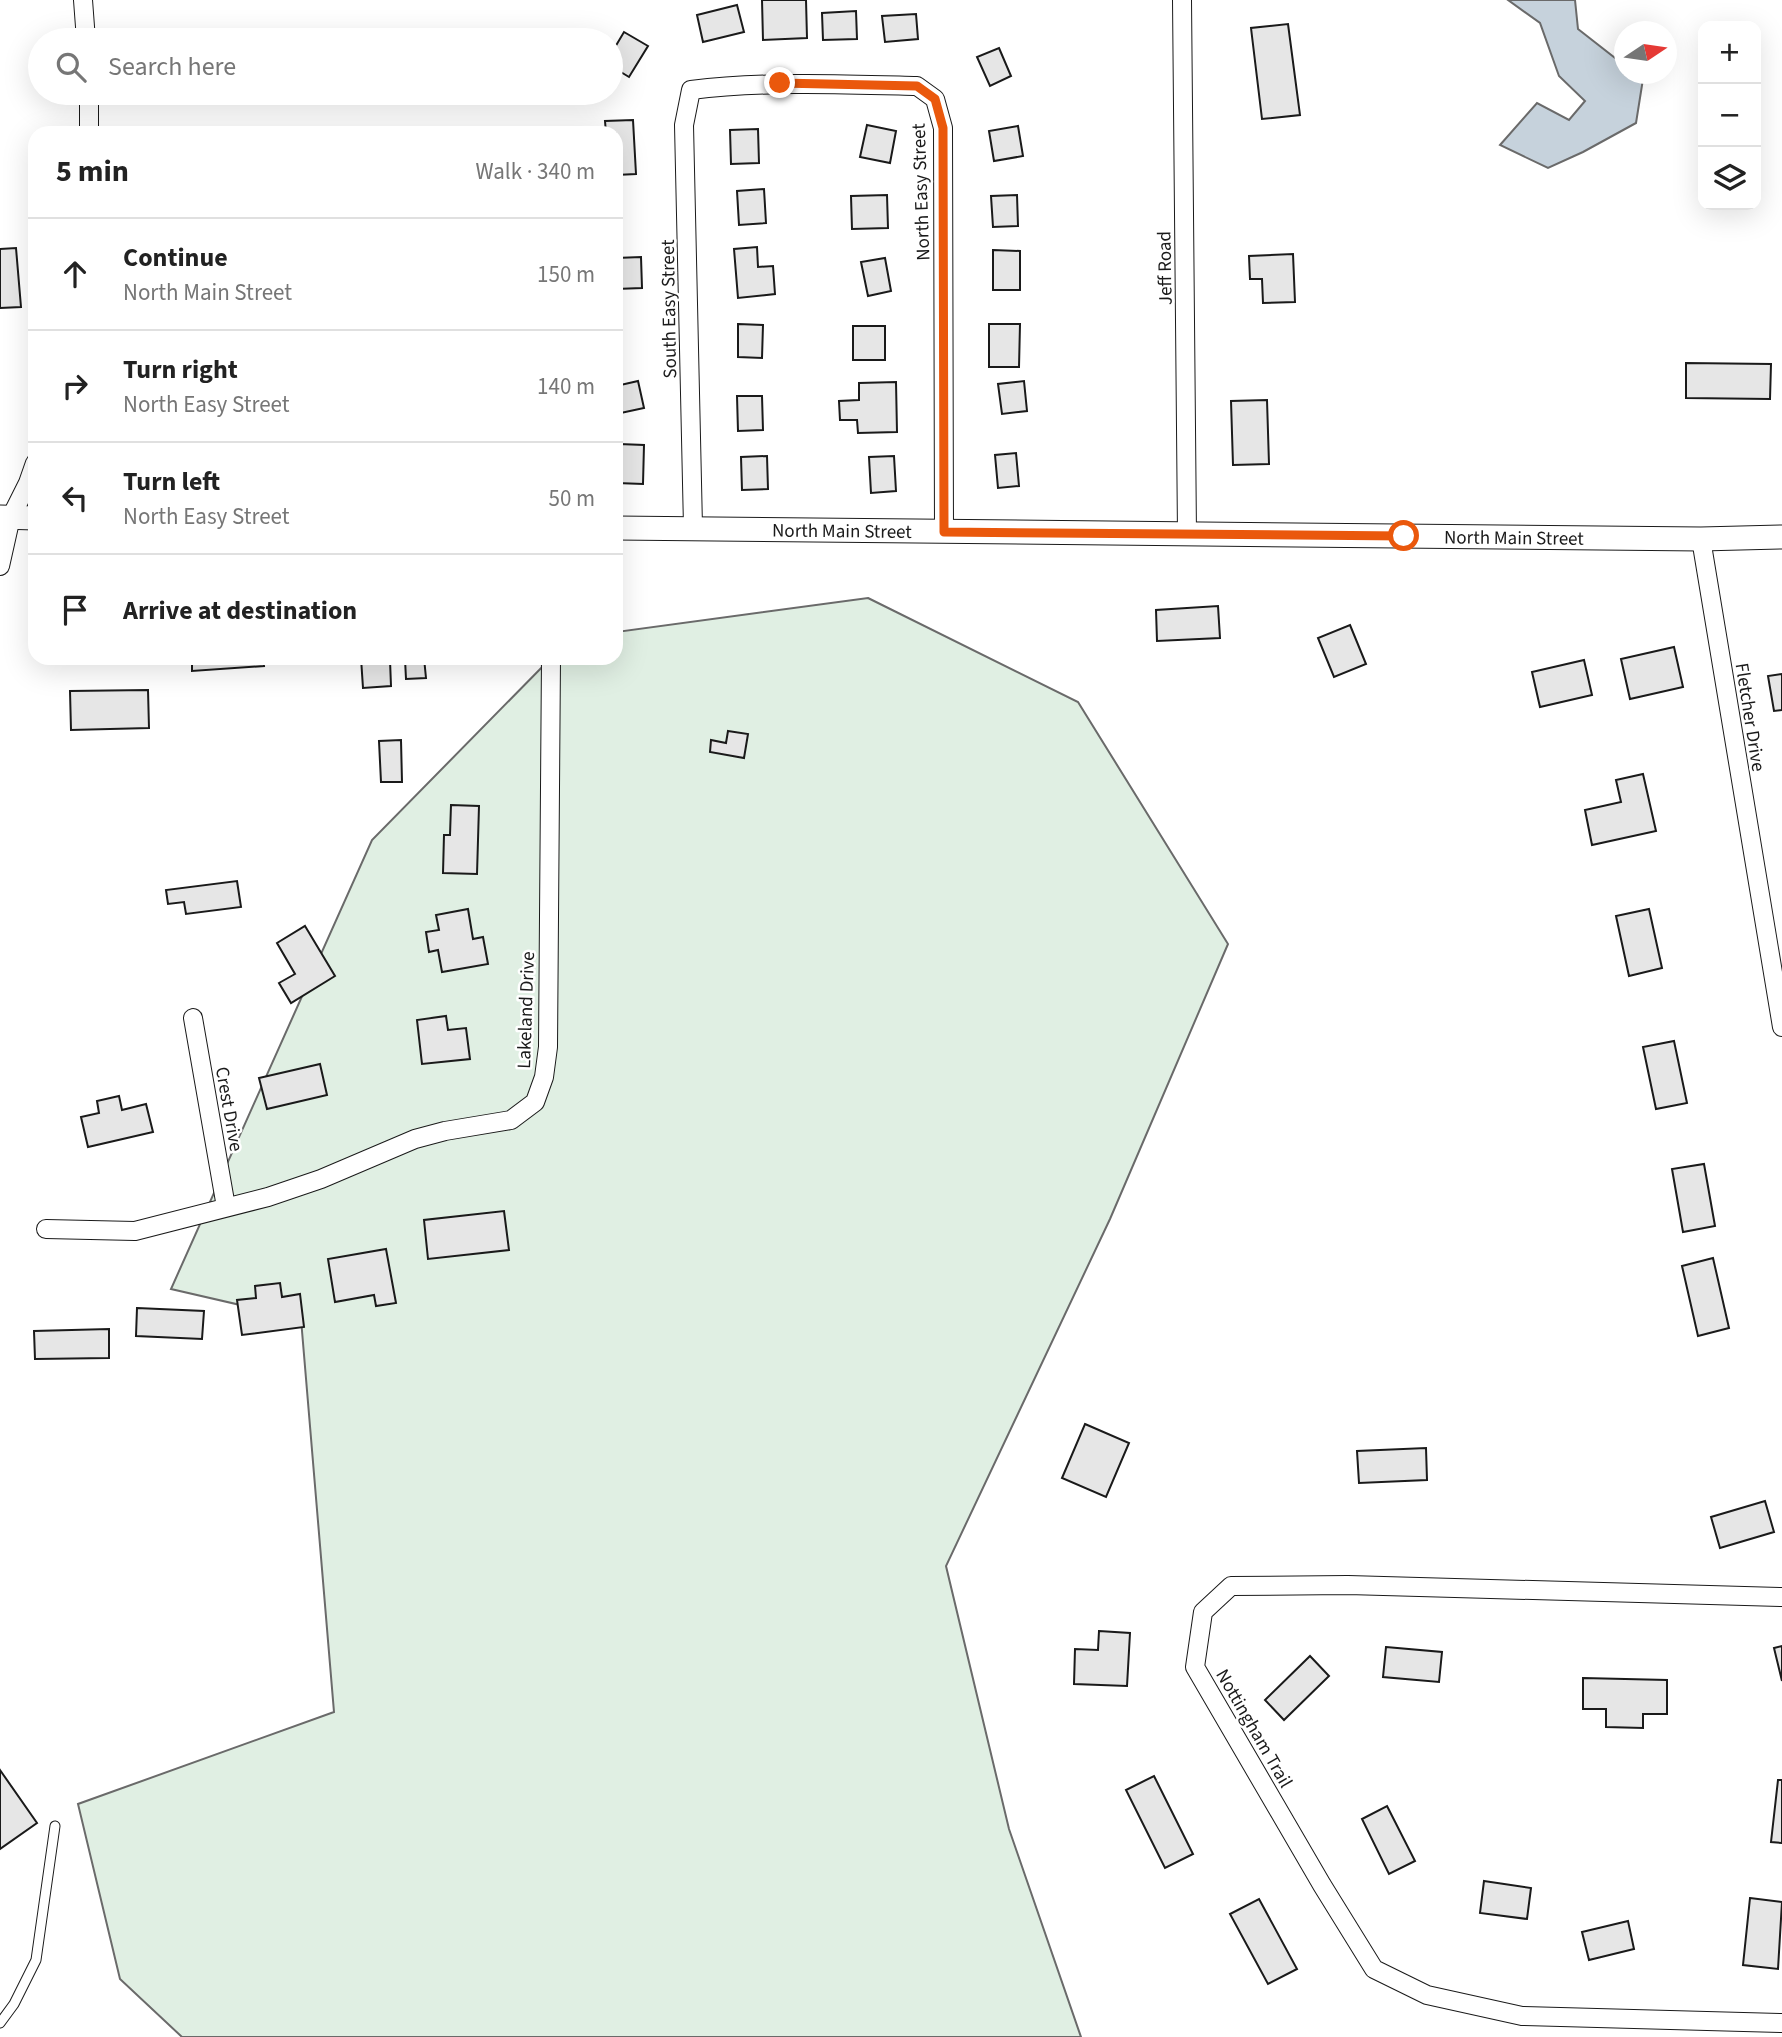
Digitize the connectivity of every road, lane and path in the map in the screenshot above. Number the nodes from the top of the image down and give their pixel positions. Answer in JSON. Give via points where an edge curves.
{"nodes":[{"id":1,"x":83,"y":0,"type":"edge"},
{"id":2,"x":1182,"y":0,"type":"edge"},
{"id":3,"x":85,"y":28,"type":"edge"},
{"id":4,"x":691,"y":90,"type":"joint"},
{"id":5,"x":89,"y":105,"type":"edge"},
{"id":6,"x":89,"y":126,"type":"edge"},
{"id":7,"x":28,"y":483,"type":"edge"},
{"id":8,"x":6,"y":517,"type":"edge"},
{"id":9,"x":28,"y":518,"type":"edge"},
{"id":10,"x":693,"y":527,"type":"junction"},
{"id":11,"x":623,"y":528,"type":"edge"},
{"id":12,"x":944,"y":532,"type":"junction"},
{"id":13,"x":1187,"y":535,"type":"junction"},
{"id":14,"x":1782,"y":537,"type":"edge"},
{"id":15,"x":1701,"y":538,"type":"junction"},
{"id":16,"x":0,"y":566,"type":"edge"},
{"id":17,"x":551,"y":665,"type":"edge"},
{"id":18,"x":1777,"y":965,"type":"edge"},
{"id":19,"x":193,"y":1018,"type":"dead end"},
{"id":20,"x":1782,"y":1027,"type":"edge"},
{"id":21,"x":226,"y":1207,"type":"junction"},
{"id":22,"x":46,"y":1229,"type":"dead end"},
{"id":23,"x":1782,"y":1597,"type":"edge"},
{"id":24,"x":55,"y":1826,"type":"dead end"},
{"id":25,"x":1782,"y":2022,"type":"edge"},
{"id":26,"x":0,"y":2023,"type":"edge"}],
"edges":[{"from":1,"to":3,"type":"street"},
{"from":2,"to":13,"type":"street","name":"Jeff Road"},
{"from":4,"to":10,"type":"street","name":"South Easy Street","via":[[684,125]]},
{"from":4,"to":12,"type":"street","name":"North Easy Street","via":[[780,83],[917,86],[935,99],[943,128]]},
{"from":5,"to":6,"type":"street"},
{"from":7,"to":8,"type":"street"},
{"from":8,"to":9,"type":"street"},
{"from":8,"to":16,"type":"street"},
{"from":10,"to":11,"type":"street","name":"North Main Street"},
{"from":10,"to":12,"type":"street","name":"North Main Street"},
{"from":12,"to":13,"type":"street","name":"North Main Street"},
{"from":13,"to":15,"type":"street","name":"North Main Street"},
{"from":14,"to":15,"type":"street","name":"North Main Street"},
{"from":15,"to":18,"type":"street","name":"Fletcher Drive"},
{"from":17,"to":21,"type":"street","name":"Lakeland Drive","via":[[548,1047],[535,1102],[511,1120],[415,1139],[321,1179]]},
{"from":18,"to":20,"type":"street","name":"Fletcher Drive"},
{"from":19,"to":21,"type":"street","name":"Crest Drive"},
{"from":21,"to":22,"type":"street","name":"Lakeland Drive","via":[[135,1231]]},
{"from":23,"to":25,"type":"street","name":"Nottingham Trail","via":[[1231,1586],[1203,1612],[1195,1667],[1374,1969],[1427,1995],[1522,2016]]},
{"from":24,"to":26,"type":"lane","via":[[36,1960]]}]}
